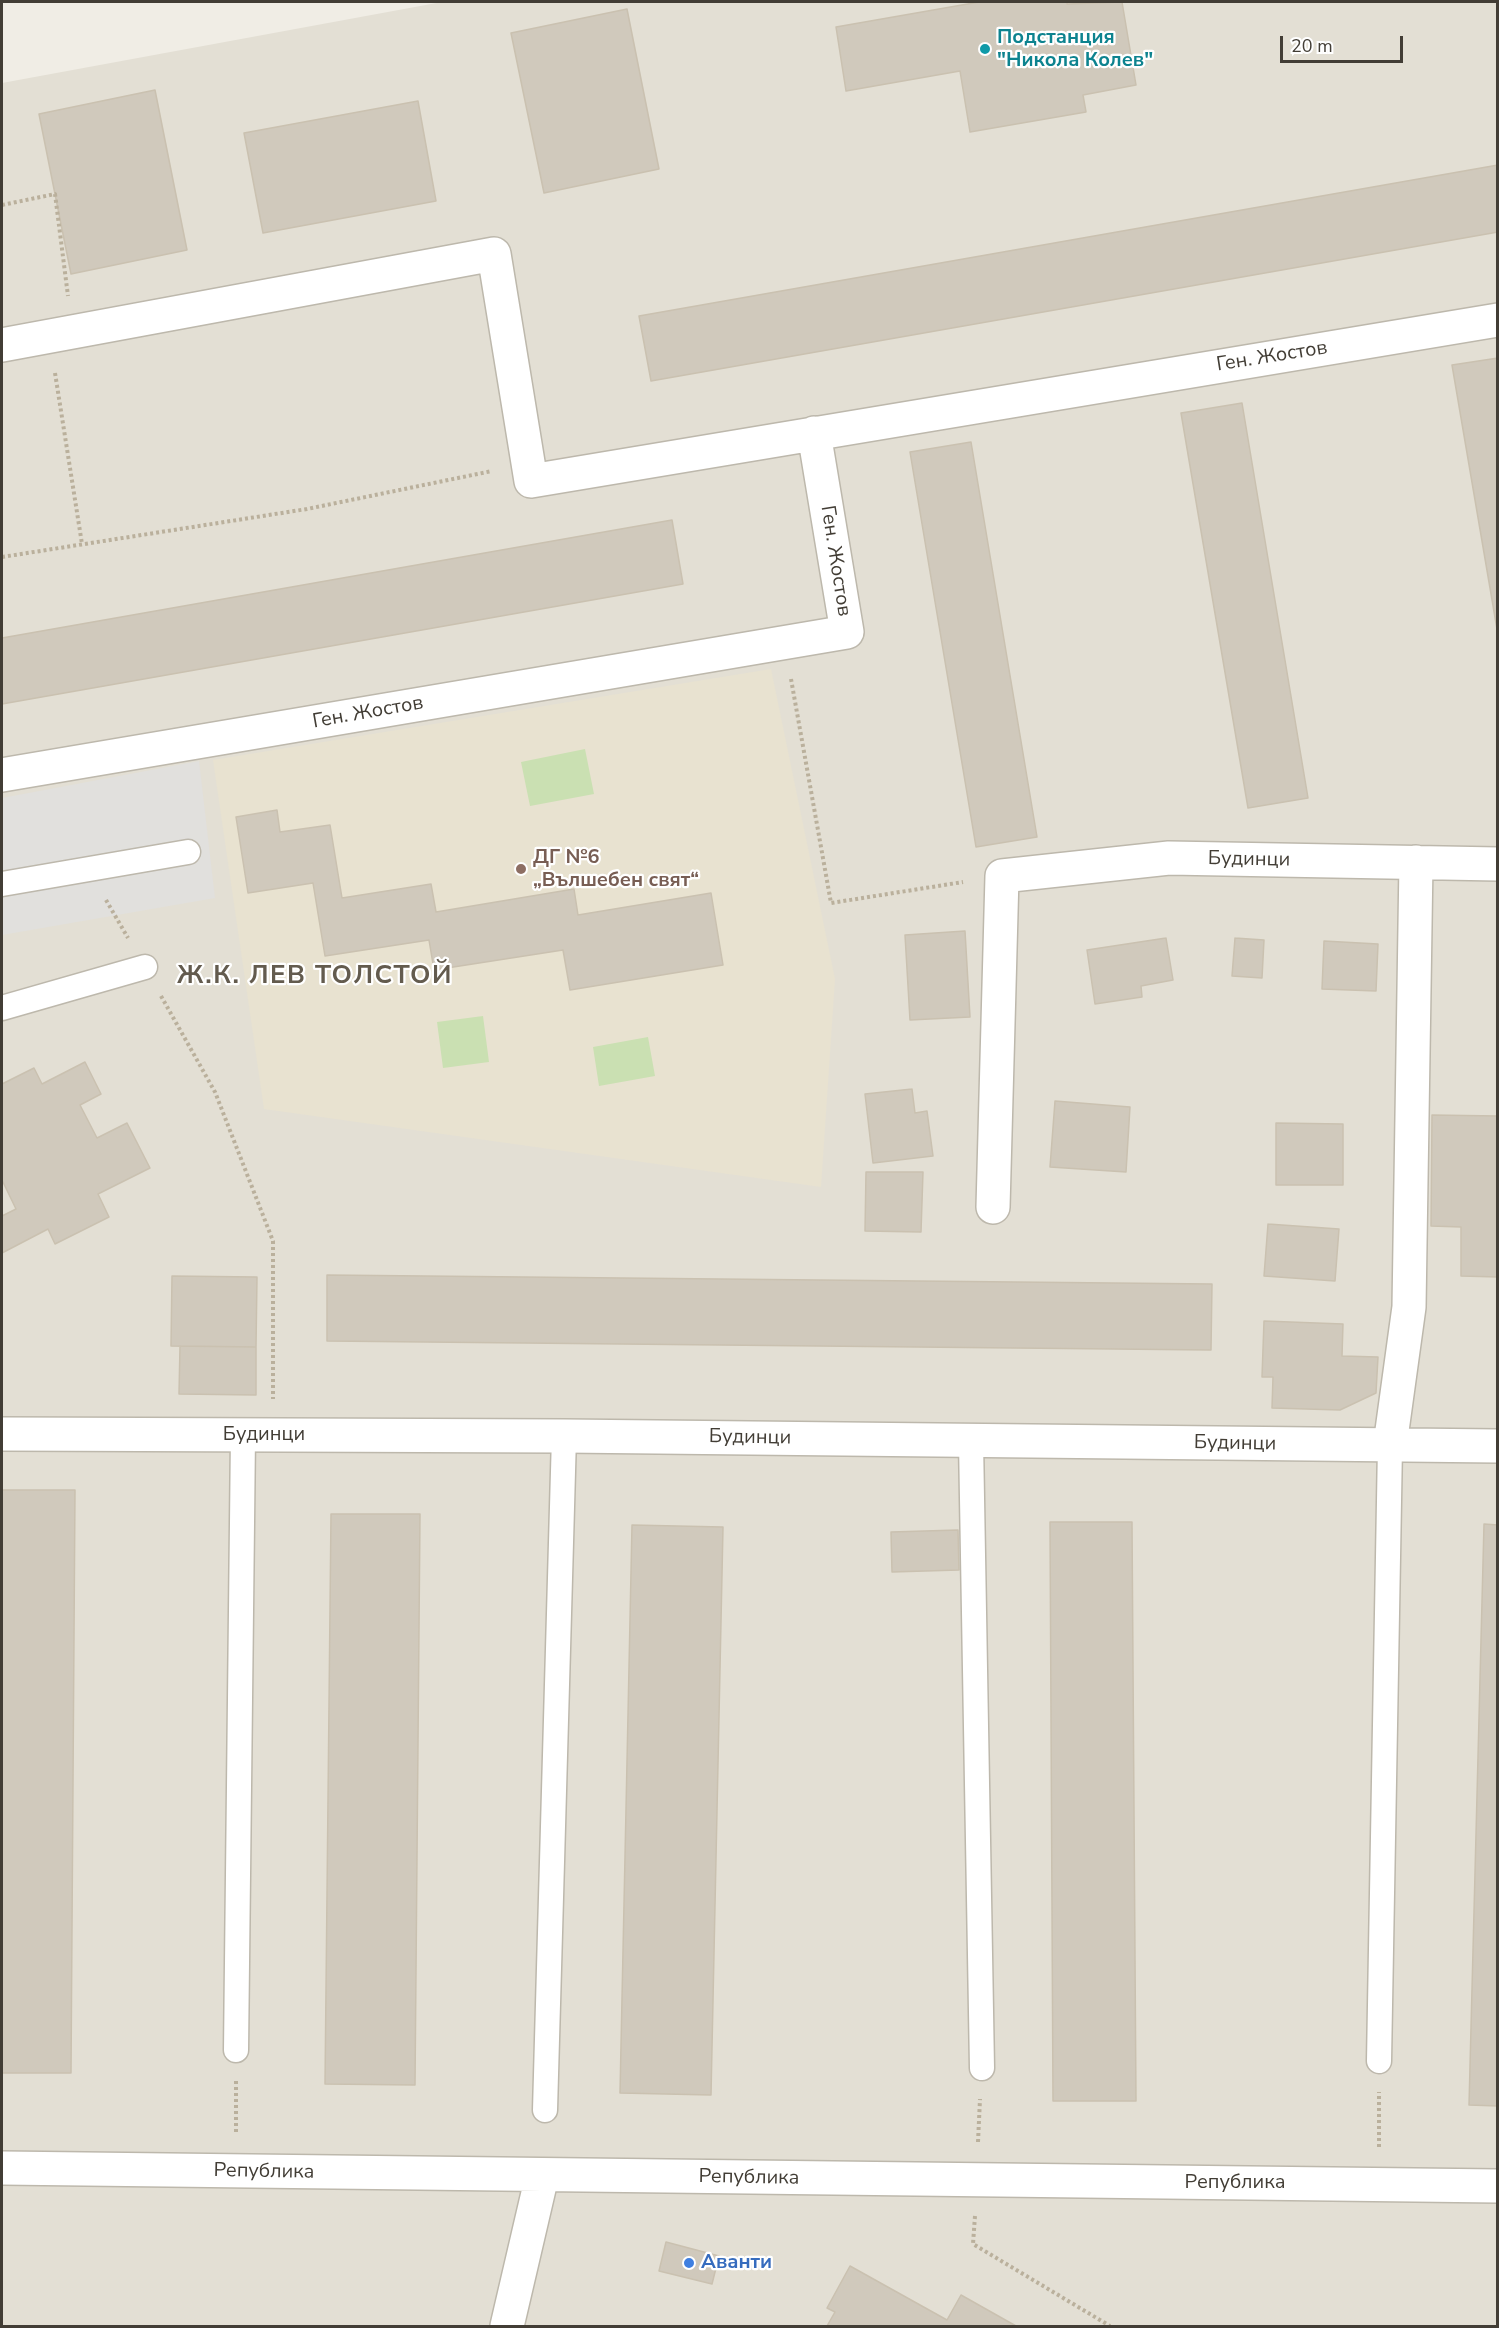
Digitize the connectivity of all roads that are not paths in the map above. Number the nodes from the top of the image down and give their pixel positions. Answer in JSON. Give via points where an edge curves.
{"nodes":[{"id":1,"x":1497,"y":320,"type":"edge"},
{"id":2,"x":2,"y":345,"type":"edge"},
{"id":3,"x":814,"y":434,"type":"junction"},
{"id":4,"x":2,"y":775,"type":"edge"},
{"id":5,"x":188,"y":852,"type":"dead end"},
{"id":6,"x":1416,"y":862,"type":"junction"},
{"id":7,"x":1497,"y":864,"type":"edge"},
{"id":8,"x":2,"y":884,"type":"edge"},
{"id":9,"x":145,"y":967,"type":"road end"},
{"id":10,"x":2,"y":1008,"type":"edge"},
{"id":11,"x":993,"y":1207,"type":"dead end"},
{"id":12,"x":2,"y":1434,"type":"edge"},
{"id":13,"x":258,"y":1435,"type":"junction"},
{"id":14,"x":564,"y":1436,"type":"junction"},
{"id":15,"x":971,"y":1441,"type":"junction"},
{"id":16,"x":1390,"y":1445,"type":"junction"},
{"id":17,"x":1497,"y":1446,"type":"edge"},
{"id":18,"x":236,"y":2050,"type":"road end"},
{"id":19,"x":1379,"y":2061,"type":"road end"},
{"id":20,"x":982,"y":2068,"type":"dead end"},
{"id":21,"x":545,"y":2110,"type":"dead end"},
{"id":22,"x":2,"y":2168,"type":"edge"},
{"id":23,"x":542,"y":2176,"type":"junction"},
{"id":24,"x":1497,"y":2186,"type":"edge"},
{"id":25,"x":507,"y":2326,"type":"edge"}],
"edges":[{"from":1,"to":3,"type":"street","name":"Ген. Жостов"},
{"from":2,"to":3,"type":"street","via":[[494,255],[531,481]]},
{"from":3,"to":4,"type":"street","name":"Ген. Жостов","via":[[847,632]]},
{"from":5,"to":8,"type":"lane"},
{"from":6,"to":7,"type":"street","name":"Будинци"},
{"from":6,"to":11,"type":"street","name":"Будинци","via":[[1170,858],[1002,876]]},
{"from":6,"to":16,"type":"street","via":[[1409,1307]]},
{"from":9,"to":10,"type":"lane"},
{"from":12,"to":13,"type":"street","name":"Будинци"},
{"from":13,"to":14,"type":"street","name":"Будинци"},
{"from":13,"to":18,"type":"lane"},
{"from":14,"to":15,"type":"street","name":"Будинци"},
{"from":14,"to":21,"type":"lane"},
{"from":15,"to":16,"type":"street","name":"Будинци"},
{"from":15,"to":20,"type":"lane"},
{"from":16,"to":17,"type":"street","name":"Будинци"},
{"from":16,"to":19,"type":"lane"},
{"from":22,"to":23,"type":"street","name":"Република"},
{"from":23,"to":24,"type":"street","name":"Република"},
{"from":23,"to":25,"type":"street"}]}
